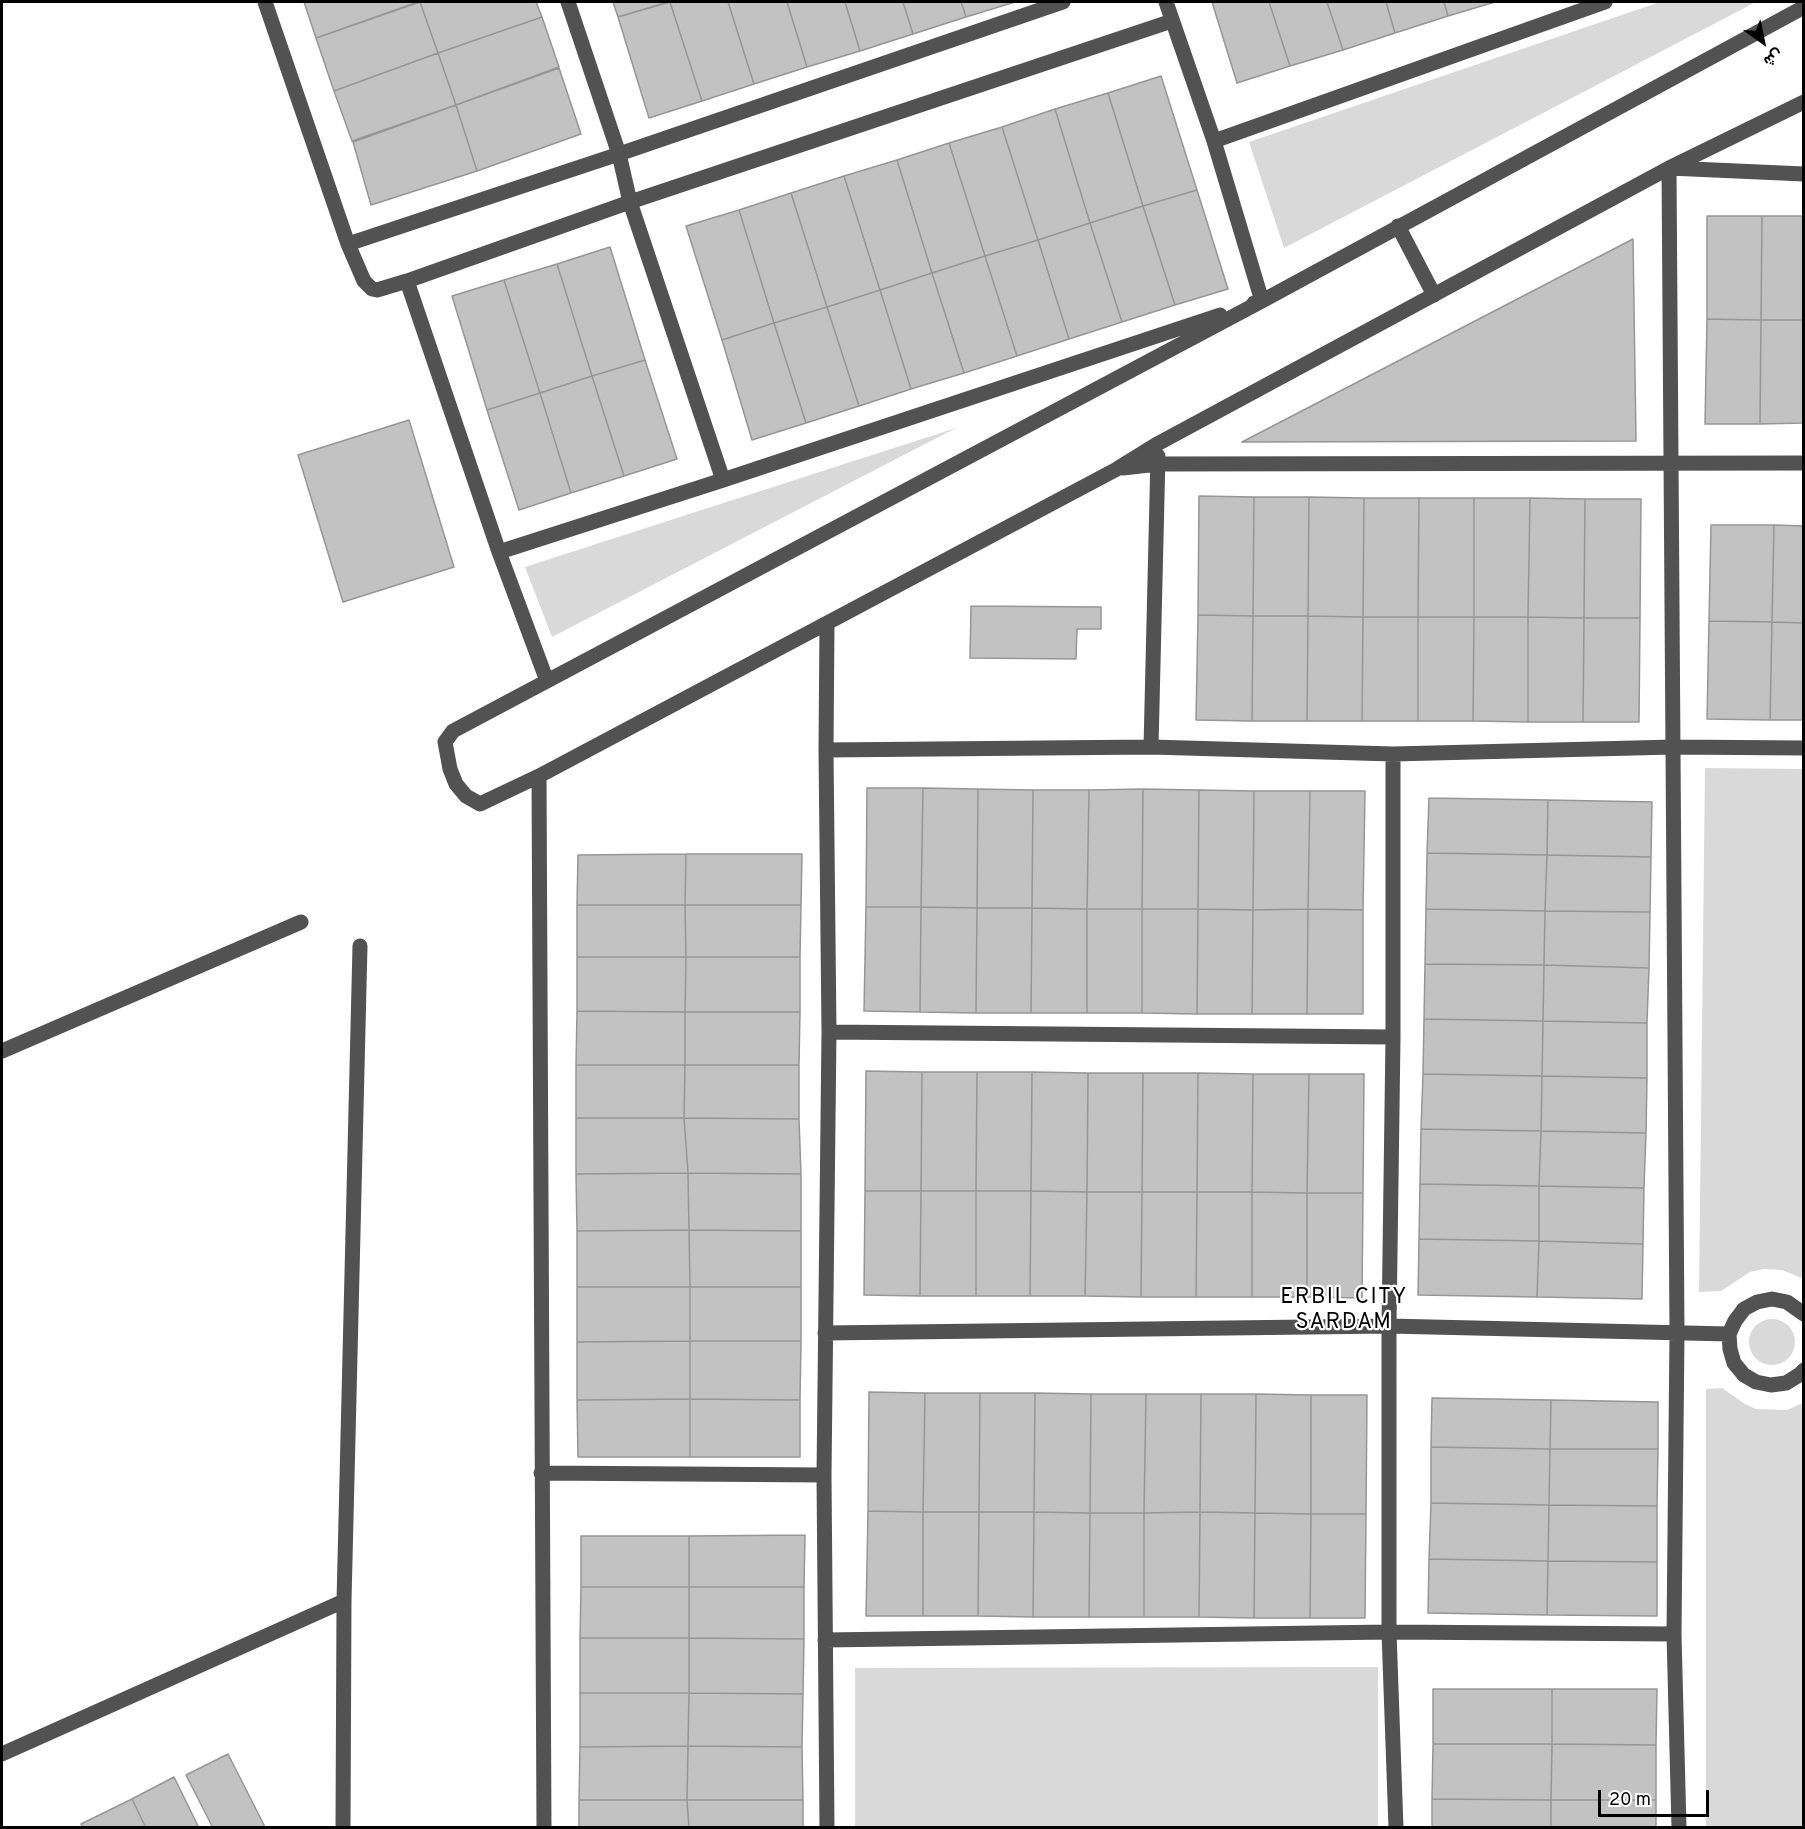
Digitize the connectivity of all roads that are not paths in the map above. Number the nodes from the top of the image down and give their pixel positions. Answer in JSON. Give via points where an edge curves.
{"nodes":[{"id":1,"x":265,"y":2,"type":"edge"},
{"id":2,"x":568,"y":2,"type":"edge"},
{"id":3,"x":1063,"y":2,"type":"edge"},
{"id":4,"x":1166,"y":2,"type":"edge"},
{"id":5,"x":1605,"y":2,"type":"edge"},
{"id":6,"x":1803,"y":7,"type":"edge"},
{"id":7,"x":1172,"y":21,"type":"junction"},
{"id":8,"x":1803,"y":102,"type":"edge"},
{"id":9,"x":1214,"y":141,"type":"junction"},
{"id":10,"x":619,"y":154,"type":"junction"},
{"id":11,"x":1669,"y":168,"type":"junction"},
{"id":12,"x":1803,"y":174,"type":"edge"},
{"id":13,"x":630,"y":202,"type":"junction"},
{"id":14,"x":1398,"y":226,"type":"junction"},
{"id":15,"x":348,"y":244,"type":"junction"},
{"id":16,"x":407,"y":281,"type":"junction"},
{"id":17,"x":1434,"y":296,"type":"junction"},
{"id":18,"x":1262,"y":301,"type":"junction"},
{"id":19,"x":1159,"y":443,"type":"junction"},
{"id":20,"x":1803,"y":463,"type":"edge"},
{"id":21,"x":1673,"y":464,"type":"junction"},
{"id":22,"x":1158,"y":465,"type":"junction"},
{"id":23,"x":1117,"y":469,"type":"junction"},
{"id":24,"x":723,"y":480,"type":"junction"},
{"id":25,"x":499,"y":552,"type":"junction"},
{"id":26,"x":827,"y":622,"type":"junction"},
{"id":27,"x":548,"y":681,"type":"junction"},
{"id":28,"x":1151,"y":747,"type":"junction"},
{"id":29,"x":1674,"y":747,"type":"junction"},
{"id":30,"x":1803,"y":748,"type":"edge"},
{"id":31,"x":826,"y":750,"type":"junction"},
{"id":32,"x":1393,"y":754,"type":"junction"},
{"id":33,"x":539,"y":776,"type":"junction"},
{"id":34,"x":301,"y":922,"type":"dead end"},
{"id":35,"x":360,"y":946,"type":"dead end"},
{"id":36,"x":829,"y":1032,"type":"junction"},
{"id":37,"x":1393,"y":1037,"type":"junction"},
{"id":38,"x":2,"y":1051,"type":"edge"},
{"id":39,"x":1803,"y":1314,"type":"edge"},
{"id":40,"x":1389,"y":1326,"type":"junction"},
{"id":41,"x":825,"y":1333,"type":"junction"},
{"id":42,"x":1677,"y":1333,"type":"junction"},
{"id":43,"x":1729,"y":1334,"type":"junction"},
{"id":44,"x":1803,"y":1370,"type":"edge"},
{"id":45,"x":541,"y":1473,"type":"junction"},
{"id":46,"x":824,"y":1475,"type":"junction"},
{"id":47,"x":344,"y":1601,"type":"junction"},
{"id":48,"x":1389,"y":1632,"type":"junction"},
{"id":49,"x":1674,"y":1634,"type":"junction"},
{"id":50,"x":825,"y":1640,"type":"junction"},
{"id":51,"x":2,"y":1754,"type":"edge"},
{"id":52,"x":343,"y":1827,"type":"edge"},
{"id":53,"x":544,"y":1827,"type":"edge"},
{"id":54,"x":827,"y":1827,"type":"edge"},
{"id":55,"x":1396,"y":1827,"type":"edge"},
{"id":56,"x":1679,"y":1827,"type":"edge"}],
"edges":[{"from":1,"to":15,"type":"street"},
{"from":2,"to":10,"type":"street"},
{"from":3,"to":10,"type":"street"},
{"from":4,"to":7,"type":"street"},
{"from":5,"to":9,"type":"street"},
{"from":6,"to":14,"type":"street"},
{"from":7,"to":9,"type":"street"},
{"from":7,"to":13,"type":"street"},
{"from":8,"to":11,"type":"street"},
{"from":9,"to":18,"type":"street"},
{"from":10,"to":13,"type":"street"},
{"from":10,"to":15,"type":"street"},
{"from":11,"to":12,"type":"street"},
{"from":11,"to":17,"type":"street"},
{"from":11,"to":21,"type":"street"},
{"from":13,"to":16,"type":"street"},
{"from":13,"to":24,"type":"street"},
{"from":14,"to":17,"type":"street"},
{"from":14,"to":18,"type":"street"},
{"from":15,"to":16,"type":"street","via":[[364,281],[372,289]]},
{"from":16,"to":25,"type":"street"},
{"from":17,"to":19,"type":"street"},
{"from":18,"to":24,"type":"street"},
{"from":18,"to":27,"type":"street"},
{"from":19,"to":22,"type":"street"},
{"from":19,"to":23,"type":"street"},
{"from":20,"to":21,"type":"street"},
{"from":21,"to":22,"type":"street"},
{"from":21,"to":29,"type":"street"},
{"from":22,"to":23,"type":"street"},
{"from":22,"to":28,"type":"street"},
{"from":23,"to":26,"type":"street"},
{"from":24,"to":25,"type":"street"},
{"from":25,"to":27,"type":"street"},
{"from":26,"to":31,"type":"street"},
{"from":26,"to":33,"type":"street"},
{"from":27,"to":33,"type":"street","via":[[453,731],[445,742],[456,784],[480,804]]},
{"from":28,"to":31,"type":"street"},
{"from":28,"to":32,"type":"street"},
{"from":29,"to":30,"type":"street"},
{"from":29,"to":32,"type":"street"},
{"from":29,"to":42,"type":"street"},
{"from":31,"to":36,"type":"street"},
{"from":32,"to":37,"type":"street"},
{"from":33,"to":45,"type":"street"},
{"from":34,"to":38,"type":"street"},
{"from":35,"to":47,"type":"street"},
{"from":36,"to":37,"type":"street"},
{"from":36,"to":41,"type":"street"},
{"from":37,"to":40,"type":"street"},
{"from":39,"to":43,"type":"street","via":[[1787,1302],[1757,1302],[1744,1309]]},
{"from":40,"to":41,"type":"street"},
{"from":40,"to":42,"type":"street"},
{"from":40,"to":48,"type":"street"},
{"from":41,"to":46,"type":"street"},
{"from":42,"to":43,"type":"street"},
{"from":42,"to":49,"type":"street"},
{"from":43,"to":44,"type":"street","via":[[1734,1363],[1756,1382],[1786,1383]]},
{"from":45,"to":46,"type":"street"},
{"from":45,"to":53,"type":"street"},
{"from":46,"to":50,"type":"street"},
{"from":47,"to":51,"type":"street"},
{"from":47,"to":52,"type":"street"},
{"from":48,"to":49,"type":"street"},
{"from":48,"to":50,"type":"street"},
{"from":48,"to":55,"type":"street"},
{"from":49,"to":56,"type":"street"},
{"from":50,"to":54,"type":"street"}]}
